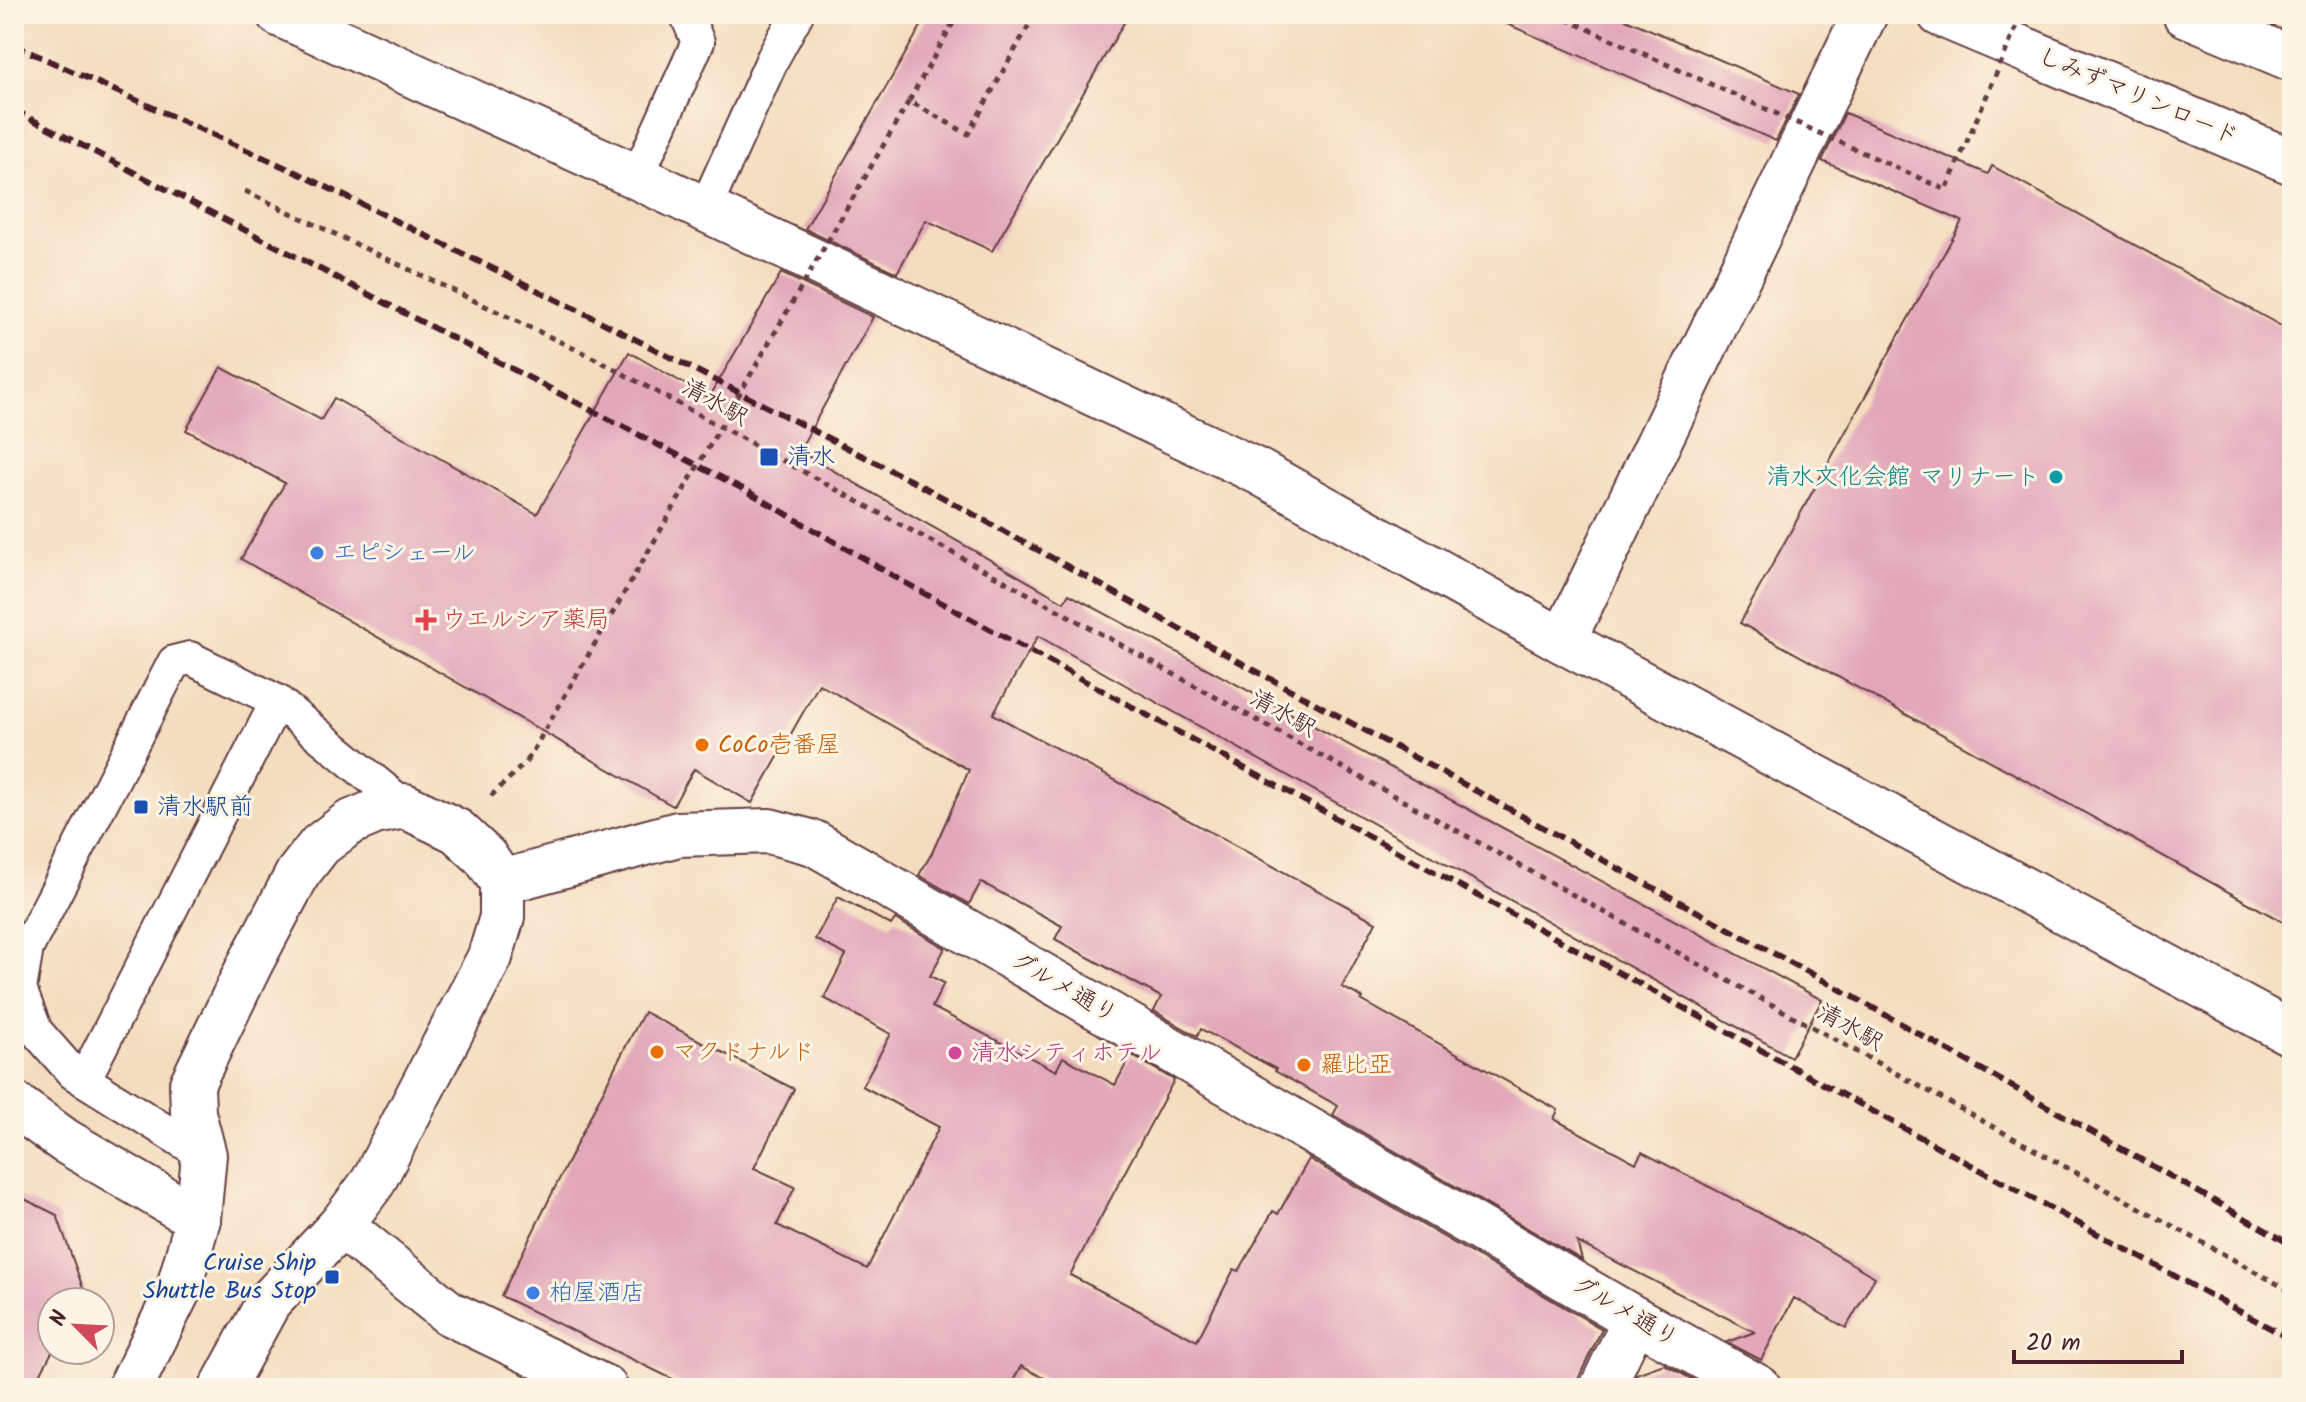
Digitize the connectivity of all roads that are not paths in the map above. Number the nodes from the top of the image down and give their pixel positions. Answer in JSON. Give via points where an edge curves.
{"nodes":[{"id":1,"x":279,"y":14,"type":"edge"},
{"id":2,"x":686,"y":14,"type":"edge"},
{"id":3,"x":797,"y":14,"type":"edge"},
{"id":4,"x":1865,"y":14,"type":"edge"},
{"id":5,"x":1940,"y":14,"type":"edge"},
{"id":6,"x":2197,"y":19,"type":"edge"},
{"id":7,"x":2292,"y":43,"type":"edge"},
{"id":8,"x":2292,"y":59,"type":"edge"},
{"id":9,"x":2292,"y":162,"type":"edge"},
{"id":10,"x":637,"y":177,"type":"junction"},
{"id":11,"x":705,"y":209,"type":"junction"},
{"id":12,"x":1563,"y":641,"type":"junction"},
{"id":13,"x":277,"y":701,"type":"junction"},
{"id":14,"x":405,"y":806,"type":"junction"},
{"id":15,"x":502,"y":882,"type":"junction"},
{"id":16,"x":2292,"y":1034,"type":"edge"},
{"id":17,"x":84,"y":1080,"type":"junction"},
{"id":18,"x":14,"y":1104,"type":"edge"},
{"id":19,"x":204,"y":1155,"type":"junction"},
{"id":20,"x":198,"y":1219,"type":"junction"},
{"id":21,"x":341,"y":1225,"type":"junction"},
{"id":22,"x":1635,"y":1319,"type":"junction"},
{"id":23,"x":130,"y":1388,"type":"edge"},
{"id":24,"x":222,"y":1388,"type":"edge"},
{"id":25,"x":605,"y":1388,"type":"edge"},
{"id":26,"x":1602,"y":1388,"type":"edge"},
{"id":27,"x":1759,"y":1388,"type":"edge"}],
"edges":[{"from":1,"to":10,"type":"street"},
{"from":2,"to":10,"type":"lane","via":[[698,42]]},
{"from":3,"to":11,"type":"lane"},
{"from":4,"to":12,"type":"street"},
{"from":5,"to":9,"type":"street","name":"しみずマリンロード"},
{"from":6,"to":7,"type":"street"},
{"from":6,"to":8,"type":"street"},
{"from":10,"to":11,"type":"street"},
{"from":11,"to":12,"type":"street","via":[[1259,472]]},
{"from":12,"to":16,"type":"street"},
{"from":13,"to":14,"type":"lane"},
{"from":13,"to":17,"type":"lane"},
{"from":13,"to":17,"type":"lane","via":[[190,658],[174,662],[27,948],[20,989],[36,1031]]},
{"from":14,"to":15,"type":"street","via":[[457,831]]},
{"from":14,"to":19,"type":"street","via":[[349,823],[320,845],[298,873],[192,1084]]},
{"from":15,"to":21,"type":"street","via":[[502,917],[490,957],[373,1182]]},
{"from":15,"to":22,"type":"street","name":"グルメ通り","via":[[678,834],[769,831],[814,843]]},
{"from":17,"to":19,"type":"lane"},
{"from":18,"to":20,"type":"street","via":[[65,1141]]},
{"from":19,"to":20,"type":"street"},
{"from":20,"to":23,"type":"street","via":[[178,1291]]},
{"from":21,"to":24,"type":"street","via":[[268,1303]]},
{"from":21,"to":25,"type":"street","via":[[449,1313]]},
{"from":22,"to":26,"type":"street"},
{"from":22,"to":27,"type":"street","name":"グルメ通り"}]}
